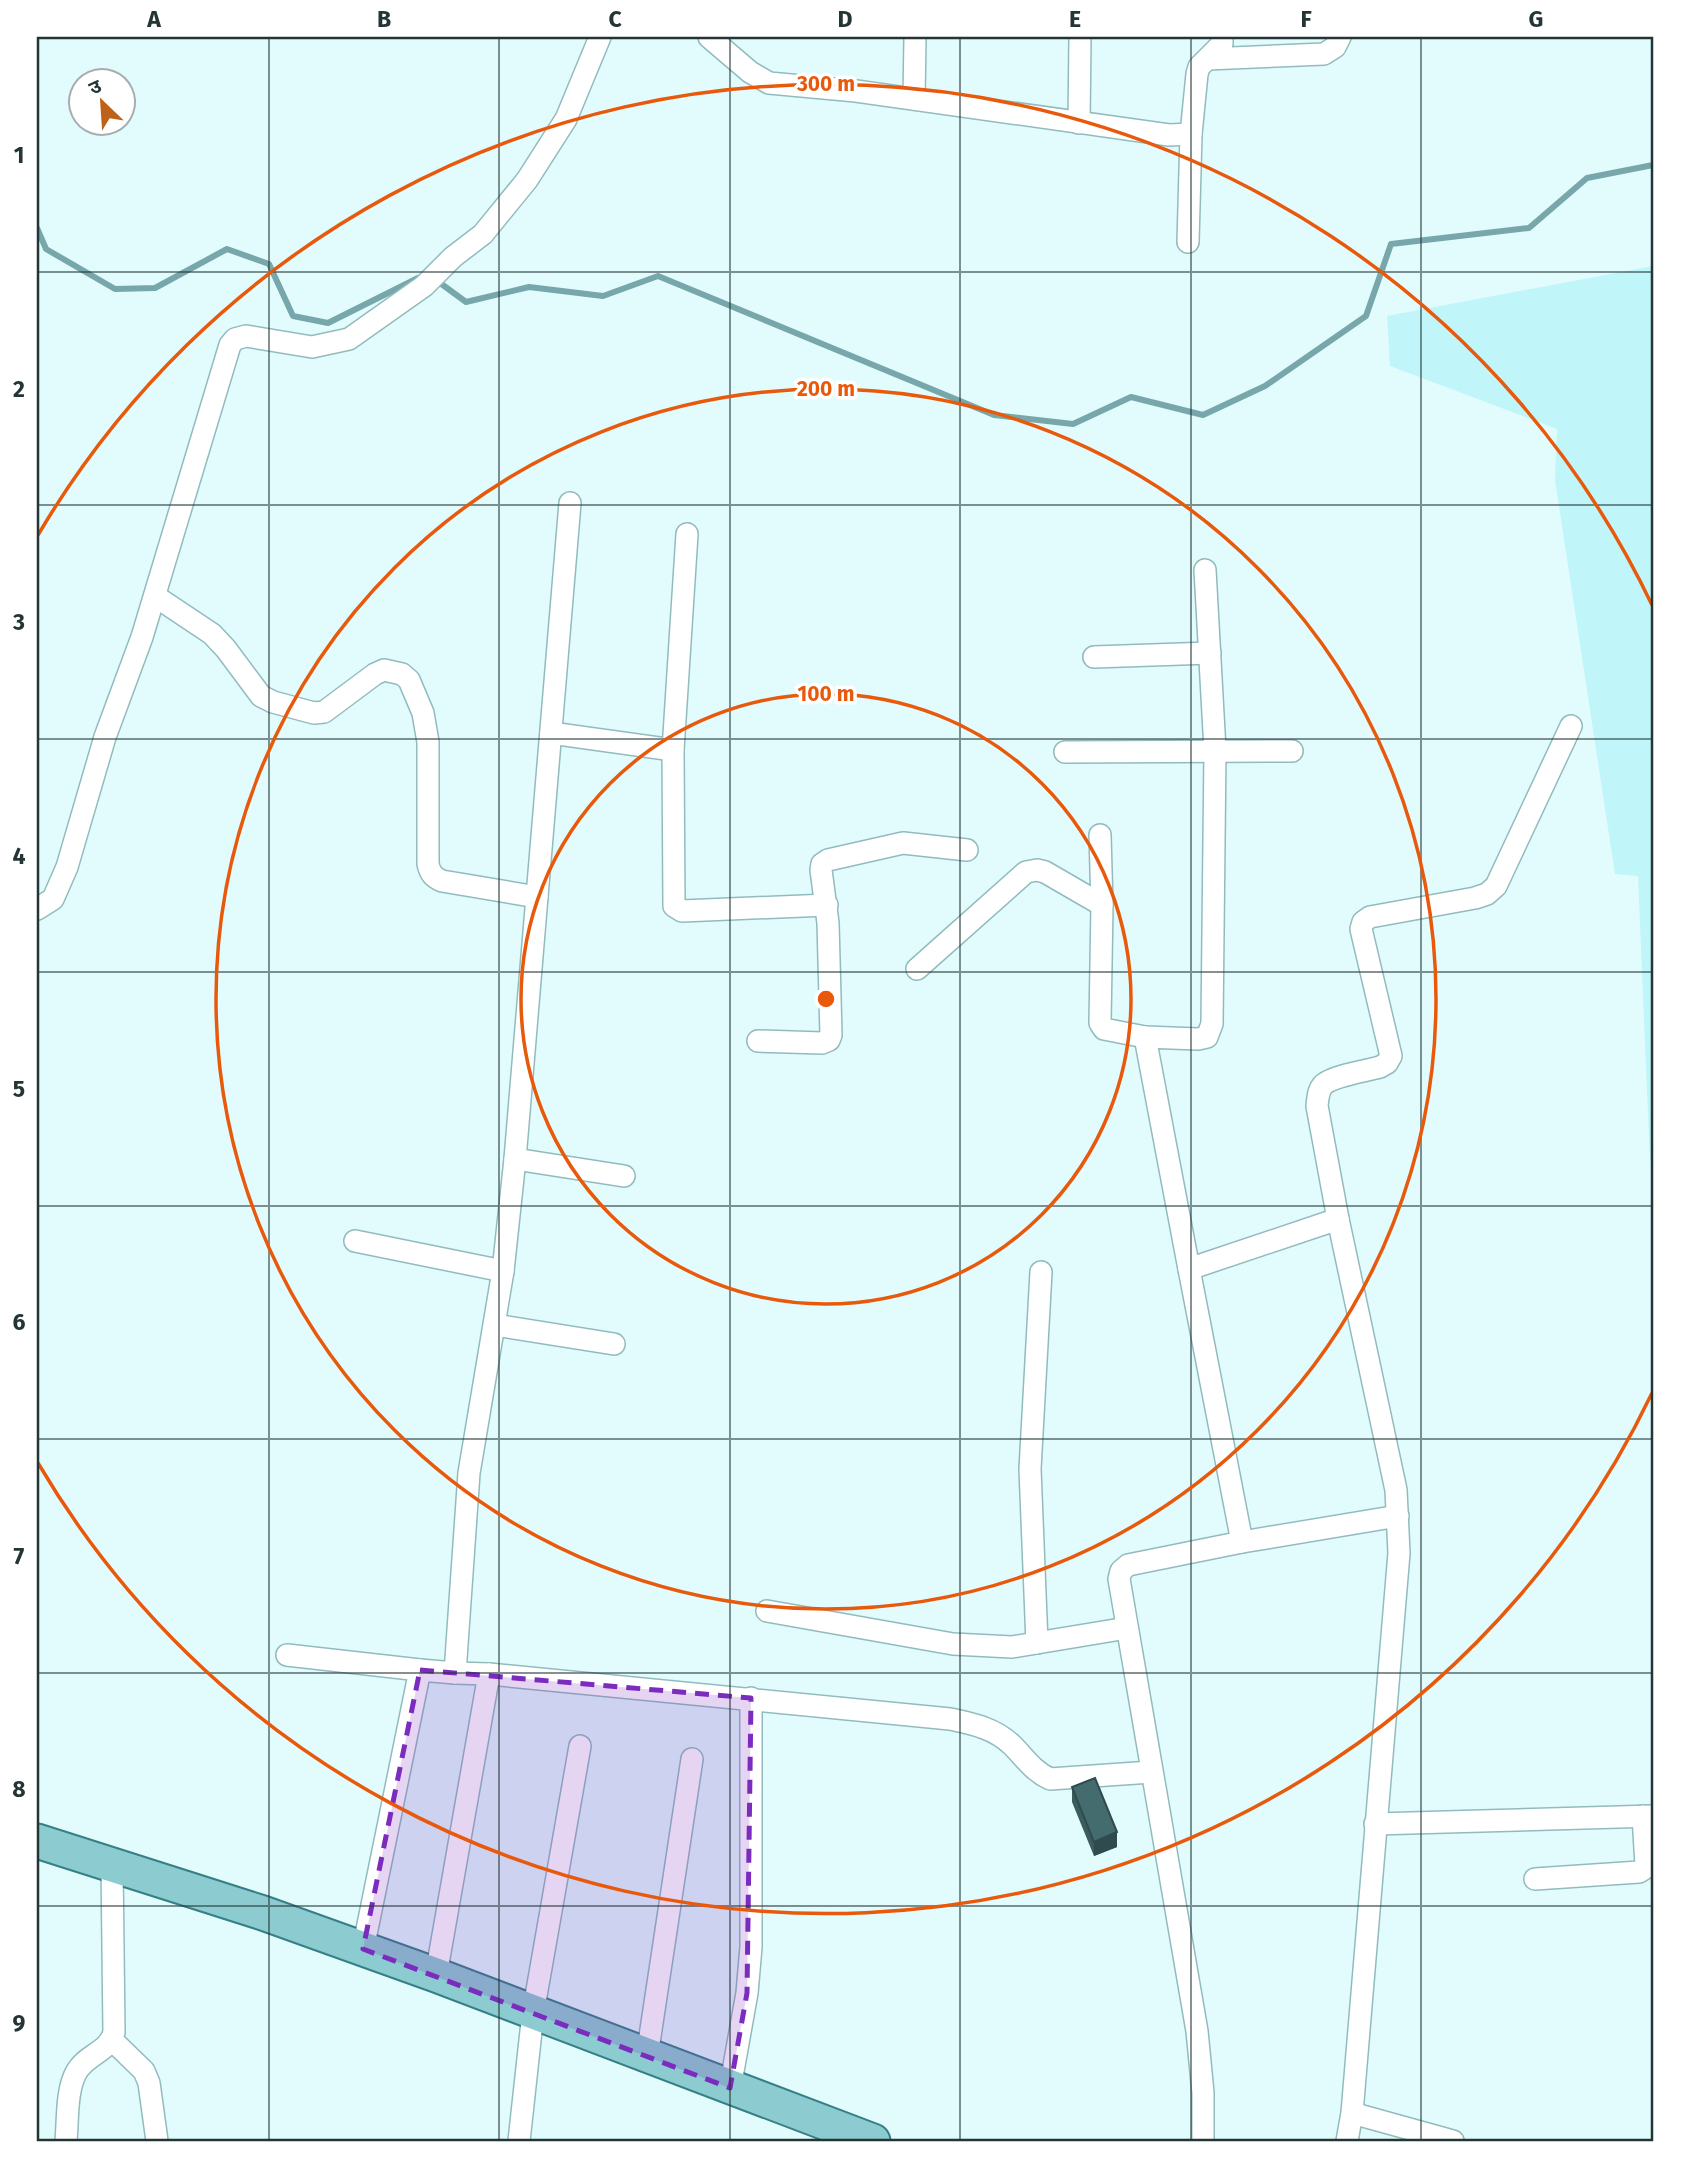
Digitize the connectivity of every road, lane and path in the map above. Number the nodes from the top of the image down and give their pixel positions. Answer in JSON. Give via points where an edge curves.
{"nodes":[{"id":1,"x":600,"y":37,"type":"edge"},
{"id":2,"x":709,"y":37,"type":"edge"},
{"id":3,"x":915,"y":37,"type":"edge"},
{"id":4,"x":1080,"y":37,"type":"edge"},
{"id":5,"x":1222,"y":37,"type":"edge"},
{"id":6,"x":1340,"y":37,"type":"edge"},
{"id":7,"x":1208,"y":59,"type":"junction"},
{"id":8,"x":914,"y":99,"type":"junction"},
{"id":9,"x":1079,"y":123,"type":"junction"},
{"id":10,"x":1191,"y":134,"type":"junction"},
{"id":11,"x":1188,"y":242,"type":"dead end"},
{"id":12,"x":570,"y":503,"type":"dead end"},
{"id":13,"x":687,"y":534,"type":"dead end"},
{"id":14,"x":1205,"y":570,"type":"dead end"},
{"id":15,"x":155,"y":596,"type":"junction"},
{"id":16,"x":1210,"y":653,"type":"junction"},
{"id":17,"x":1094,"y":657,"type":"dead end"},
{"id":18,"x":1571,"y":726,"type":"dead end"},
{"id":19,"x":551,"y":733,"type":"junction"},
{"id":20,"x":673,"y":750,"type":"junction"},
{"id":21,"x":1215,"y":750,"type":"junction"},
{"id":22,"x":1292,"y":751,"type":"dead end"},
{"id":23,"x":1065,"y":752,"type":"dead end"},
{"id":24,"x":1100,"y":835,"type":"dead end"},
{"id":25,"x":967,"y":850,"type":"dead end"},
{"id":26,"x":537,"y":897,"type":"junction"},
{"id":27,"x":827,"y":905,"type":"junction"},
{"id":28,"x":1102,"y":905,"type":"junction"},
{"id":29,"x":37,"y":909,"type":"edge"},
{"id":30,"x":916,"y":969,"type":"dead end"},
{"id":31,"x":1145,"y":1037,"type":"junction"},
{"id":32,"x":758,"y":1041,"type":"dead end"},
{"id":33,"x":515,"y":1159,"type":"junction"},
{"id":34,"x":624,"y":1176,"type":"dead end"},
{"id":35,"x":1338,"y":1219,"type":"junction"},
{"id":36,"x":355,"y":1241,"type":"dead end"},
{"id":37,"x":1189,"y":1269,"type":"junction"},
{"id":38,"x":503,"y":1271,"type":"junction"},
{"id":39,"x":1041,"y":1272,"type":"dead end"},
{"id":40,"x":495,"y":1325,"type":"junction"},
{"id":41,"x":614,"y":1344,"type":"dead end"},
{"id":42,"x":1398,"y":1517,"type":"junction"},
{"id":43,"x":1242,"y":1542,"type":"junction"},
{"id":44,"x":767,"y":1611,"type":"dead end"},
{"id":45,"x":1126,"y":1629,"type":"junction"},
{"id":46,"x":1037,"y":1643,"type":"junction"},
{"id":47,"x":287,"y":1655,"type":"dead end"},
{"id":48,"x":420,"y":1670,"type":"junction"},
{"id":49,"x":455,"y":1673,"type":"junction"},
{"id":50,"x":489,"y":1674,"type":"junction"},
{"id":51,"x":751,"y":1698,"type":"junction"},
{"id":52,"x":580,"y":1746,"type":"dead end"},
{"id":53,"x":692,"y":1759,"type":"dead end"},
{"id":54,"x":1151,"y":1772,"type":"junction"},
{"id":55,"x":1648,"y":1816,"type":"edge"},
{"id":56,"x":1375,"y":1824,"type":"junction"},
{"id":57,"x":37,"y":1841,"type":"edge"},
{"id":58,"x":112,"y":1865,"type":"junction"},
{"id":59,"x":1535,"y":1879,"type":"dead end"},
{"id":60,"x":363,"y":1949,"type":"junction"},
{"id":61,"x":436,"y":1975,"type":"junction"},
{"id":62,"x":533,"y":2012,"type":"junction"},
{"id":63,"x":111,"y":2040,"type":"junction"},
{"id":64,"x":646,"y":2056,"type":"junction"},
{"id":65,"x":730,"y":2088,"type":"junction"},
{"id":66,"x":1352,"y":2113,"type":"junction"},
{"id":67,"x":66,"y":2141,"type":"edge"},
{"id":68,"x":158,"y":2141,"type":"edge"},
{"id":69,"x":519,"y":2141,"type":"edge"},
{"id":70,"x":873,"y":2141,"type":"edge"},
{"id":71,"x":1203,"y":2141,"type":"edge"},
{"id":72,"x":1347,"y":2141,"type":"edge"},
{"id":73,"x":1453,"y":2141,"type":"edge"}],
"edges":[{"from":1,"to":15,"type":"street","via":[[566,119],[527,180],[483,233],[424,286],[349,339],[312,348],[246,336],[230,345]]},
{"from":2,"to":8,"type":"street","via":[[769,83]]},
{"from":3,"to":8,"type":"street"},
{"from":4,"to":9,"type":"street"},
{"from":5,"to":7,"type":"street","via":[[1222,44]]},
{"from":6,"to":7,"type":"street","via":[[1324,54]]},
{"from":7,"to":10,"type":"street","via":[[1197,74]]},
{"from":8,"to":9,"type":"street"},
{"from":9,"to":10,"type":"street"},
{"from":10,"to":11,"type":"street"},
{"from":12,"to":19,"type":"street"},
{"from":13,"to":20,"type":"street"},
{"from":14,"to":16,"type":"street"},
{"from":15,"to":26,"type":"street","via":[[212,634],[251,686],[273,702],[324,712],[375,674],[384,670],[402,674],[409,680],[427,728],[430,872],[442,881]]},
{"from":15,"to":29,"type":"street","via":[[105,737],[58,892]]},
{"from":16,"to":17,"type":"street"},
{"from":16,"to":21,"type":"street"},
{"from":18,"to":35,"type":"street","via":[[1496,886],[1475,898],[1363,922],[1391,1056],[1380,1067],[1322,1085],[1318,1094]]},
{"from":19,"to":20,"type":"street"},
{"from":19,"to":26,"type":"street"},
{"from":20,"to":27,"type":"street","via":[[677,910]]},
{"from":21,"to":22,"type":"street"},
{"from":21,"to":23,"type":"street"},
{"from":21,"to":31,"type":"street","via":[[1210,1031],[1198,1039]]},
{"from":24,"to":28,"type":"street"},
{"from":25,"to":27,"type":"street","via":[[903,843],[828,860],[821,870]]},
{"from":26,"to":33,"type":"street"},
{"from":27,"to":32,"type":"street","via":[[829,1040]]},
{"from":28,"to":30,"type":"street","via":[[1045,872],[1026,872]]},
{"from":28,"to":31,"type":"street","via":[[1100,1023],[1104,1029]]},
{"from":31,"to":37,"type":"street"},
{"from":33,"to":34,"type":"street"},
{"from":33,"to":38,"type":"street"},
{"from":35,"to":37,"type":"street"},
{"from":35,"to":42,"type":"street"},
{"from":36,"to":38,"type":"street"},
{"from":37,"to":43,"type":"street"},
{"from":38,"to":40,"type":"street"},
{"from":39,"to":46,"type":"street","via":[[1030,1469]]},
{"from":40,"to":41,"type":"street"},
{"from":40,"to":49,"type":"street","via":[[469,1473]]},
{"from":42,"to":43,"type":"street"},
{"from":42,"to":56,"type":"street","via":[[1399,1553]]},
{"from":43,"to":45,"type":"street","via":[[1128,1565],[1119,1579]]},
{"from":44,"to":46,"type":"street","via":[[953,1644],[1012,1647]]},
{"from":45,"to":46,"type":"street"},
{"from":45,"to":54,"type":"street"},
{"from":47,"to":48,"type":"street"},
{"from":48,"to":49,"type":"street"},
{"from":48,"to":60,"type":"street"},
{"from":49,"to":50,"type":"street"},
{"from":50,"to":51,"type":"street"},
{"from":50,"to":61,"type":"street"},
{"from":51,"to":54,"type":"street","via":[[974,1724],[995,1732],[1037,1773],[1050,1779]]},
{"from":51,"to":65,"type":"street","via":[[751,1947]]},
{"from":52,"to":62,"type":"street"},
{"from":53,"to":64,"type":"street"},
{"from":54,"to":71,"type":"street","via":[[1197,2031]]},
{"from":55,"to":56,"type":"street"},
{"from":55,"to":59,"type":"street","via":[[1646,1865],[1639,1872]]},
{"from":56,"to":66,"type":"street"},
{"from":57,"to":58,"type":"main road"},
{"from":58,"to":60,"type":"main road"},
{"from":58,"to":63,"type":"street"},
{"from":60,"to":61,"type":"main road"},
{"from":61,"to":62,"type":"main road"},
{"from":62,"to":64,"type":"main road"},
{"from":62,"to":69,"type":"street"},
{"from":63,"to":67,"type":"street","via":[[76,2073]]},
{"from":63,"to":68,"type":"street","via":[[144,2071]]},
{"from":64,"to":65,"type":"main road"},
{"from":65,"to":70,"type":"main road"},
{"from":66,"to":72,"type":"street"},
{"from":66,"to":73,"type":"street"}]}
